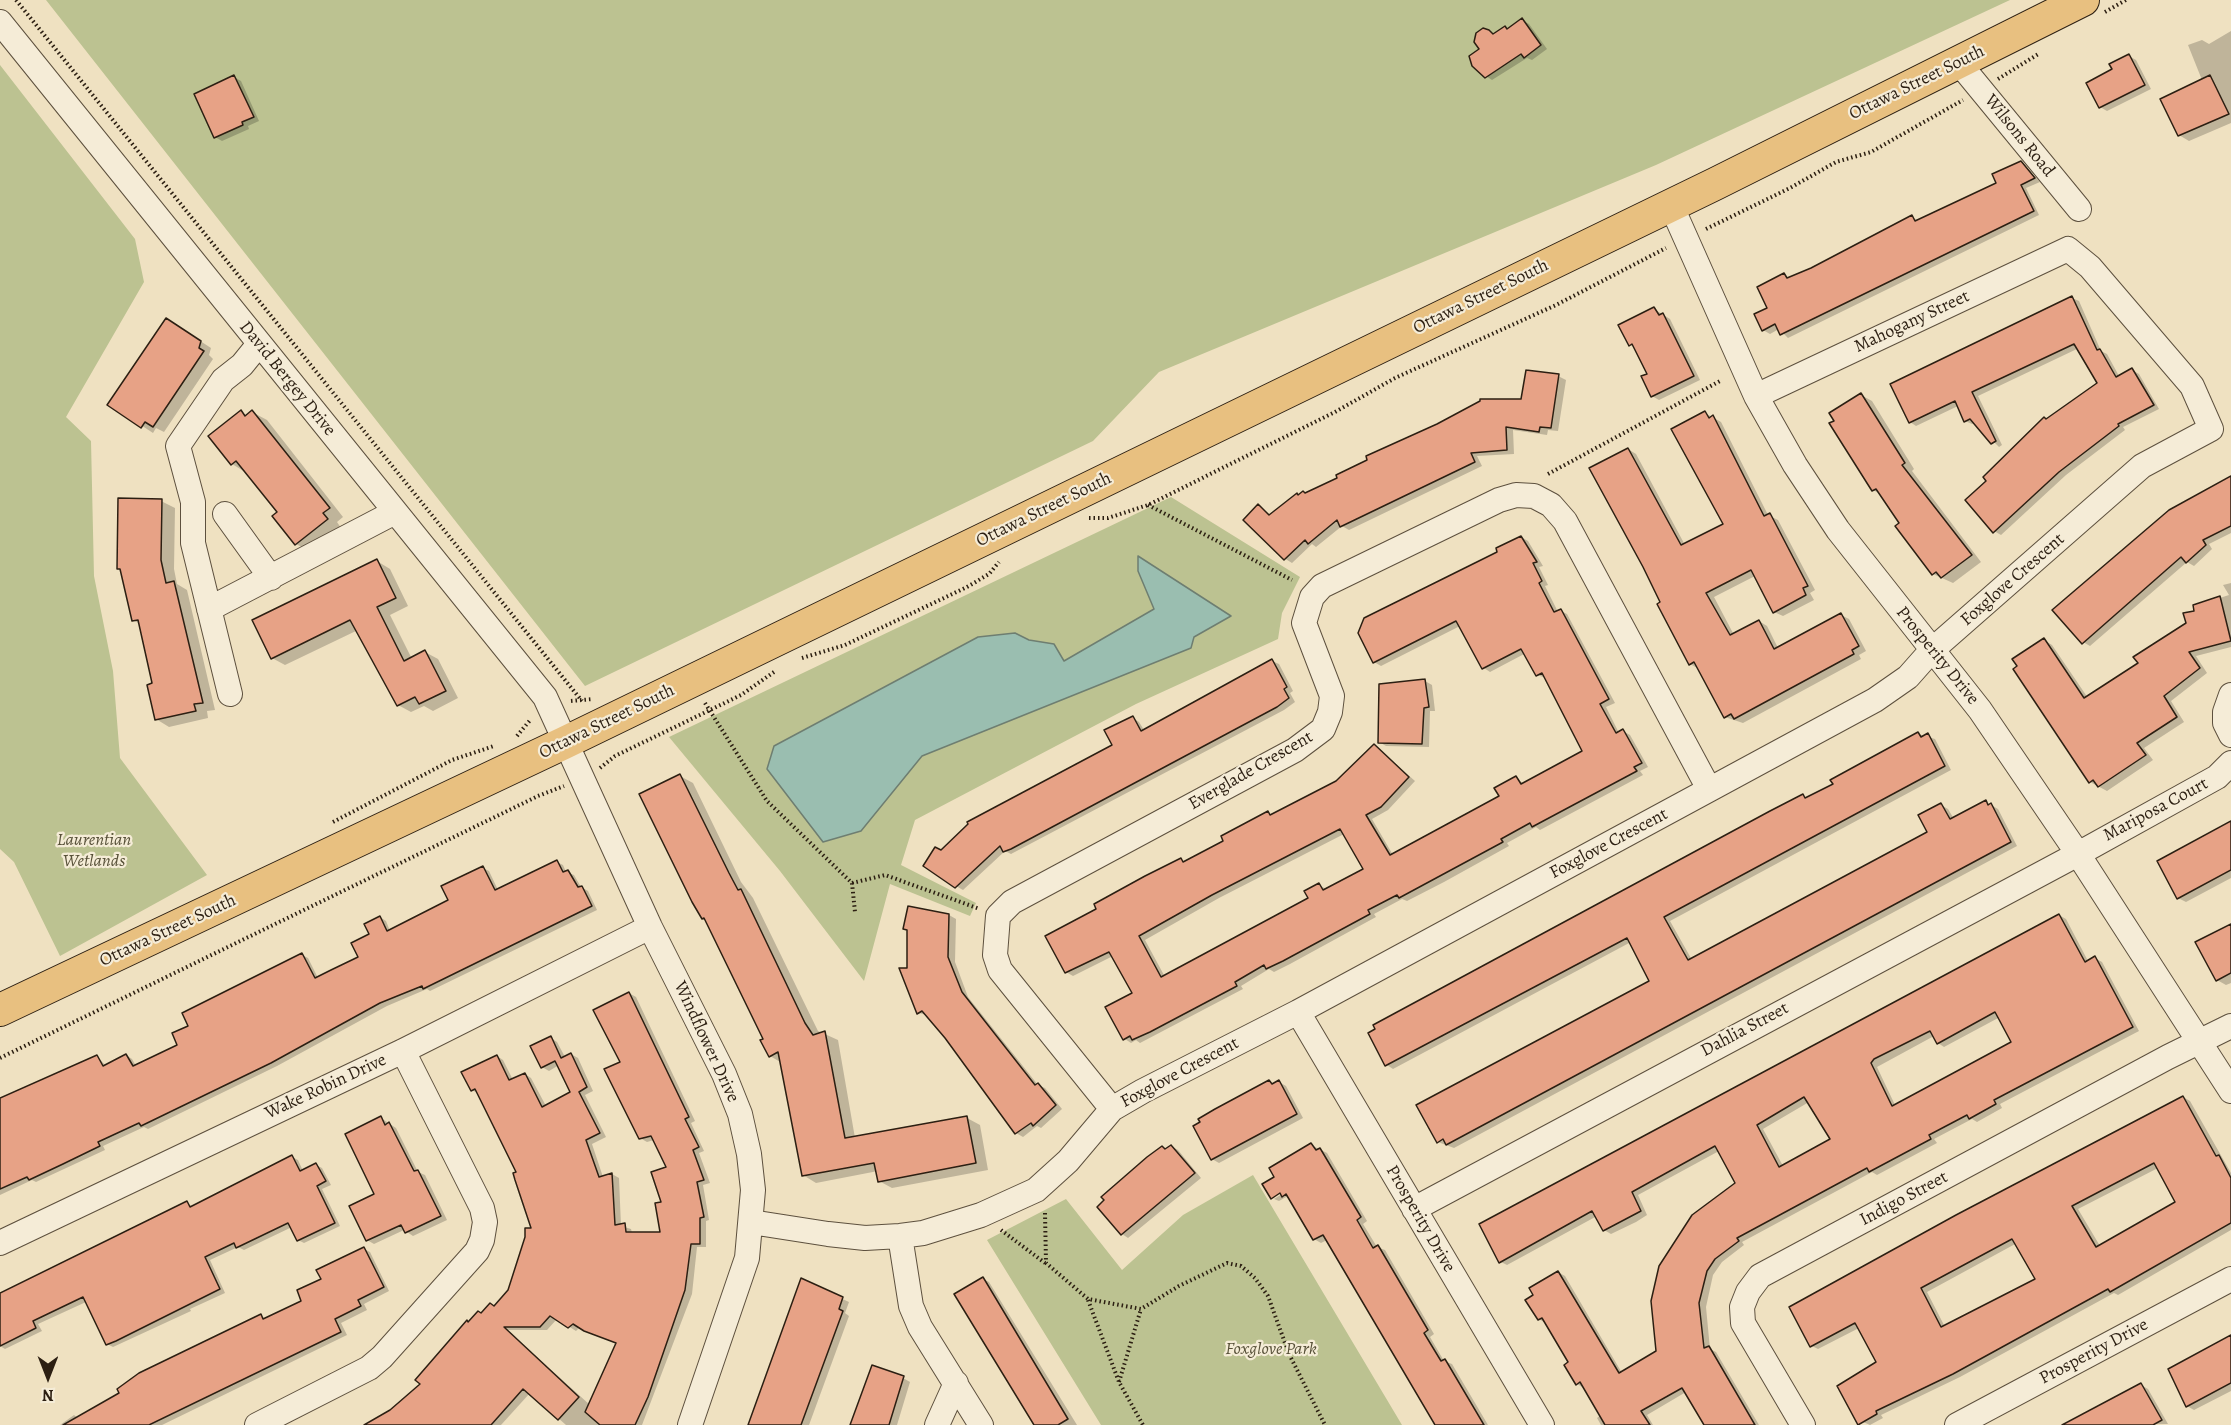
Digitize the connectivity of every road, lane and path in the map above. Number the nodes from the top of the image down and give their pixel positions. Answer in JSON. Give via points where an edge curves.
{"nodes":[{"id":1,"x":16,"y":0,"type":"edge"},
{"id":2,"x":2126,"y":0,"type":"edge"},
{"id":3,"x":2090,"y":8,"type":"edge"},
{"id":4,"x":0,"y":22,"type":"edge"},
{"id":5,"x":2049,"y":47,"type":"dead end"},
{"id":6,"x":1959,"y":63,"type":"junction"},
{"id":7,"x":1981,"y":89,"type":"junction"},
{"id":8,"x":1671,"y":205,"type":"junction"},
{"id":9,"x":2079,"y":209,"type":"dead end"},
{"id":10,"x":1701,"y":231,"type":"dead end"},
{"id":11,"x":1665,"y":249,"type":"dead end"},
{"id":12,"x":2068,"y":249,"type":"joint"},
{"id":13,"x":259,"y":344,"type":"junction"},
{"id":14,"x":1720,"y":381,"type":"dead end"},
{"id":15,"x":1756,"y":396,"type":"junction"},
{"id":16,"x":1548,"y":474,"type":"dead end"},
{"id":17,"x":1148,"y":505,"type":"junction"},
{"id":18,"x":394,"y":512,"type":"junction"},
{"id":19,"x":225,"y":514,"type":"dead end"},
{"id":20,"x":1085,"y":518,"type":"dead end"},
{"id":21,"x":1002,"y":558,"type":"dead end"},
{"id":22,"x":271,"y":578,"type":"junction"},
{"id":23,"x":1292,"y":580,"type":"dead end"},
{"id":24,"x":209,"y":609,"type":"junction"},
{"id":25,"x":1931,"y":651,"type":"junction"},
{"id":26,"x":799,"y":660,"type":"dead end"},
{"id":27,"x":782,"y":666,"type":"dead end"},
{"id":28,"x":690,"y":681,"type":"junction"},
{"id":29,"x":230,"y":694,"type":"dead end"},
{"id":30,"x":2231,"y":695,"type":"edge"},
{"id":31,"x":588,"y":708,"type":"dead end"},
{"id":32,"x":711,"y":710,"type":"junction"},
{"id":33,"x":2231,"y":735,"type":"edge"},
{"id":34,"x":564,"y":743,"type":"junction"},
{"id":35,"x":2231,"y":763,"type":"edge"},
{"id":36,"x":598,"y":769,"type":"dead end"},
{"id":37,"x":543,"y":786,"type":"dead end"},
{"id":38,"x":559,"y":788,"type":"dead end"},
{"id":39,"x":1709,"y":789,"type":"junction"},
{"id":40,"x":546,"y":793,"type":"junction"},
{"id":41,"x":2078,"y":854,"type":"junction"},
{"id":42,"x":852,"y":883,"type":"junction"},
{"id":43,"x":855,"y":912,"type":"dead end"},
{"id":44,"x":998,"y":916,"type":"junction"},
{"id":45,"x":650,"y":927,"type":"junction"},
{"id":46,"x":0,"y":1010,"type":"edge"},
{"id":47,"x":1298,"y":1012,"type":"junction"},
{"id":48,"x":2231,"y":1026,"type":"edge"},
{"id":49,"x":2199,"y":1042,"type":"junction"},
{"id":50,"x":403,"y":1051,"type":"junction"},
{"id":51,"x":0,"y":1058,"type":"edge"},
{"id":52,"x":2231,"y":1091,"type":"edge"},
{"id":53,"x":1112,"y":1109,"type":"junction"},
{"id":54,"x":1414,"y":1209,"type":"junction"},
{"id":55,"x":1045,"y":1213,"type":"dead end"},
{"id":56,"x":981,"y":1215,"type":"junction"},
{"id":57,"x":751,"y":1222,"type":"junction"},
{"id":58,"x":900,"y":1236,"type":"junction"},
{"id":59,"x":0,"y":1243,"type":"edge"},
{"id":60,"x":1046,"y":1263,"type":"junction"},
{"id":61,"x":2231,"y":1278,"type":"edge"},
{"id":62,"x":1088,"y":1299,"type":"junction"},
{"id":63,"x":1141,"y":1309,"type":"junction"},
{"id":64,"x":1119,"y":1382,"type":"junction"},
{"id":65,"x":956,"y":1383,"type":"junction"},
{"id":66,"x":257,"y":1425,"type":"edge"},
{"id":67,"x":690,"y":1425,"type":"edge"},
{"id":68,"x":937,"y":1425,"type":"edge"},
{"id":69,"x":981,"y":1425,"type":"edge"},
{"id":70,"x":1143,"y":1425,"type":"edge"},
{"id":71,"x":1325,"y":1425,"type":"edge"},
{"id":72,"x":1542,"y":1425,"type":"edge"},
{"id":73,"x":1803,"y":1425,"type":"edge"},
{"id":74,"x":1957,"y":1425,"type":"edge"}],
"edges":[{"from":1,"to":31,"type":"path"},
{"from":2,"to":3,"type":"path"},
{"from":3,"to":6,"type":"main road","name":"Ottawa Street South"},
{"from":4,"to":13,"type":"street","name":"David Bergey Drive"},
{"from":5,"to":7,"type":"path"},
{"from":6,"to":7,"type":"street","name":"Wilsons Road"},
{"from":6,"to":8,"type":"main road","name":"Ottawa Street South"},
{"from":7,"to":9,"type":"street","name":"Wilsons Road"},
{"from":7,"to":10,"type":"path","via":[[1871,152],[1836,162]]},
{"from":8,"to":15,"type":"street","name":"Prosperity Drive"},
{"from":8,"to":28,"type":"main road","name":"Ottawa Street South"},
{"from":11,"to":17,"type":"path","via":[[1556,305],[1395,378]]},
{"from":12,"to":15,"type":"street","name":"Mahogany Street"},
{"from":12,"to":25,"type":"street","name":"Foxglove Crescent","via":[[2090,267],[2192,386],[2211,429],[2142,466]]},
{"from":13,"to":18,"type":"street","name":"David Bergey Drive"},
{"from":13,"to":24,"type":"street","via":[[223,380],[178,446],[193,502],[193,543]]},
{"from":14,"to":16,"type":"path"},
{"from":15,"to":25,"type":"street","name":"Prosperity Drive","via":[[1838,530]]},
{"from":17,"to":20,"type":"path","via":[[1108,518]]},
{"from":17,"to":23,"type":"path"},
{"from":18,"to":22,"type":"street"},
{"from":18,"to":34,"type":"street","name":"David Bergey Drive","via":[[545,697]]},
{"from":19,"to":22,"type":"street"},
{"from":21,"to":26,"type":"path","via":[[989,574],[967,587],[845,645]]},
{"from":22,"to":24,"type":"street"},
{"from":24,"to":29,"type":"street"},
{"from":25,"to":39,"type":"street","name":"Foxglove Crescent","via":[[1908,677],[1875,700]]},
{"from":25,"to":41,"type":"street","name":"Prosperity Drive","via":[[1980,710]]},
{"from":27,"to":32,"type":"path","via":[[741,695]]},
{"from":28,"to":32,"type":"path"},
{"from":28,"to":34,"type":"main road","name":"Ottawa Street South"},
{"from":30,"to":33,"type":"street","via":[[2224,712]]},
{"from":32,"to":36,"type":"path","via":[[615,756]]},
{"from":32,"to":42,"type":"path","via":[[766,801]]},
{"from":34,"to":45,"type":"street","name":"Windflower Drive"},
{"from":34,"to":46,"type":"main road","name":"Ottawa Street South"},
{"from":35,"to":41,"type":"street","name":"Mariposa Court","via":[[2217,777]]},
{"from":37,"to":40,"type":"path"},
{"from":38,"to":40,"type":"path"},
{"from":39,"to":44,"type":"street","name":"Everglade Crescent","via":[[1565,521],[1551,505],[1534,496],[1516,495],[1322,586],[1312,597],[1304,623],[1332,696],[1323,729],[1312,739],[1011,902]]},
{"from":39,"to":47,"type":"street","name":"Foxglove Crescent"},
{"from":40,"to":51,"type":"path"},
{"from":41,"to":49,"type":"street","name":"Prosperity Drive"},
{"from":41,"to":54,"type":"street","name":"Dahlia Street"},
{"from":42,"to":43,"type":"path"},
{"from":42,"to":44,"type":"path","via":[[885,875]]},
{"from":44,"to":53,"type":"street","via":[[995,955],[1000,970]]},
{"from":45,"to":50,"type":"street","name":"Wake Robin Drive"},
{"from":45,"to":57,"type":"street","name":"Windflower Drive","via":[[740,1114],[751,1172]]},
{"from":47,"to":53,"type":"street","name":"Foxglove Crescent"},
{"from":47,"to":54,"type":"street","name":"Prosperity Drive"},
{"from":48,"to":49,"type":"street","name":"Indigo Street"},
{"from":49,"to":52,"type":"street","name":"Prosperity Drive"},
{"from":49,"to":73,"type":"street","name":"Indigo Street","via":[[1760,1276],[1742,1307],[1743,1323]]},
{"from":50,"to":59,"type":"street","name":"Wake Robin Drive"},
{"from":50,"to":66,"type":"street","via":[[482,1208],[482,1240],[477,1251],[382,1357],[340,1384]]},
{"from":53,"to":56,"type":"street","name":"Foxglove Crescent","via":[[1068,1161],[1036,1190]]},
{"from":54,"to":72,"type":"street","name":"Prosperity Drive"},
{"from":55,"to":60,"type":"path"},
{"from":56,"to":58,"type":"street","name":"Foxglove Crescent"},
{"from":56,"to":60,"type":"path"},
{"from":57,"to":58,"type":"street","name":"Foxglove Crescent","via":[[847,1236]]},
{"from":57,"to":67,"type":"street","name":"Windflower Drive","via":[[747,1258],[738,1288]]},
{"from":58,"to":65,"type":"street","via":[[911,1306]]},
{"from":60,"to":62,"type":"path"},
{"from":61,"to":74,"type":"street","name":"Prosperity Drive"},
{"from":62,"to":63,"type":"path"},
{"from":62,"to":64,"type":"path"},
{"from":63,"to":64,"type":"path"},
{"from":63,"to":71,"type":"path","via":[[1227,1263],[1241,1266],[1256,1278],[1268,1296],[1289,1354]]},
{"from":64,"to":70,"type":"path"},
{"from":65,"to":68,"type":"street"},
{"from":65,"to":69,"type":"street"}]}
